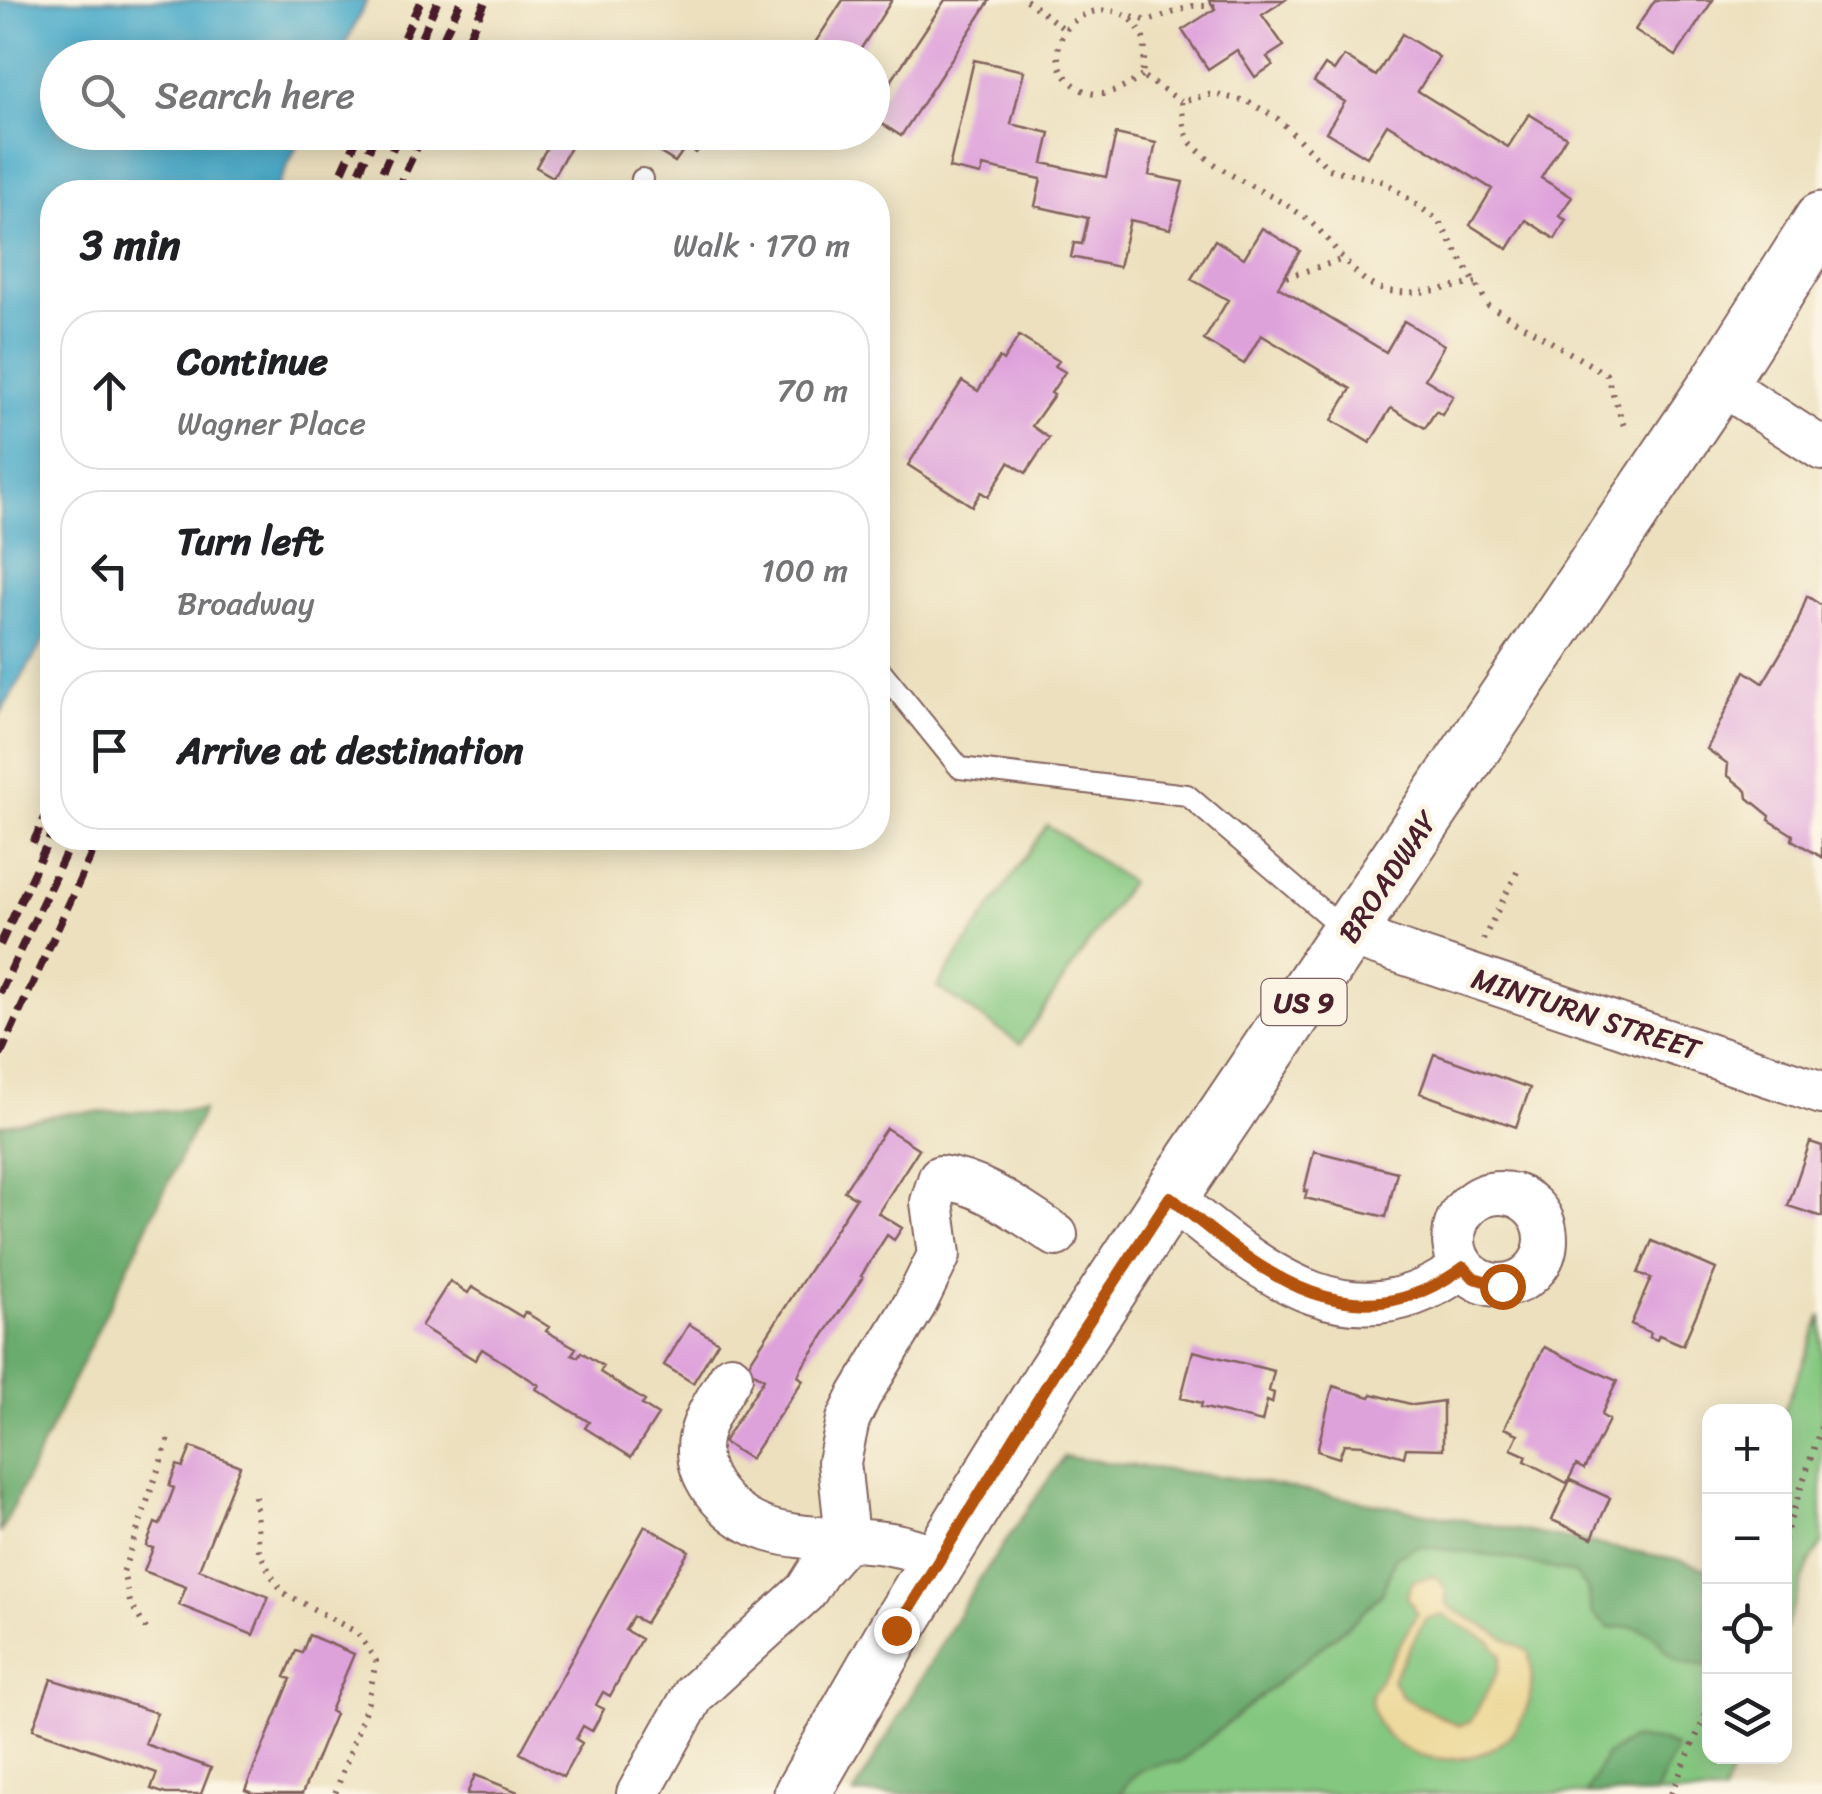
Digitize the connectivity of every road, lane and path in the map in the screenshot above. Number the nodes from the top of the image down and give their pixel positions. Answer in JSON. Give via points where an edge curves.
{"nodes":[{"id":1,"x":1026,"y":0,"type":"edge"},
{"id":2,"x":1218,"y":6,"type":"dead end"},
{"id":3,"x":1130,"y":16,"type":"junction"},
{"id":4,"x":1063,"y":28,"type":"junction"},
{"id":5,"x":1142,"y":76,"type":"junction"},
{"id":6,"x":1181,"y":101,"type":"junction"},
{"id":7,"x":1822,"y":220,"type":"edge"},
{"id":8,"x":1344,"y":259,"type":"junction"},
{"id":9,"x":1286,"y":277,"type":"dead end"},
{"id":10,"x":1476,"y":283,"type":"junction"},
{"id":11,"x":1719,"y":382,"type":"junction"},
{"id":12,"x":1626,"y":432,"type":"dead end"},
{"id":13,"x":1822,"y":449,"type":"edge"},
{"id":14,"x":890,"y":683,"type":"edge"},
{"id":15,"x":1519,"y":868,"type":"dead end"},
{"id":16,"x":1350,"y":935,"type":"junction"},
{"id":17,"x":1478,"y":950,"type":"dead end"},
{"id":18,"x":1822,"y":1092,"type":"edge"},
{"id":19,"x":1170,"y":1197,"type":"junction"},
{"id":20,"x":1056,"y":1234,"type":"dead end"},
{"id":21,"x":1464,"y":1267,"type":"dead end"},
{"id":22,"x":731,"y":1376,"type":"dead end"},
{"id":23,"x":1822,"y":1424,"type":"edge"},
{"id":24,"x":170,"y":1435,"type":"dead end"},
{"id":25,"x":254,"y":1496,"type":"dead end"},
{"id":26,"x":1792,"y":1515,"type":"edge"},
{"id":27,"x":848,"y":1538,"type":"junction"},
{"id":28,"x":938,"y":1562,"type":"junction"},
{"id":29,"x":146,"y":1629,"type":"dead end"},
{"id":30,"x":1702,"y":1723,"type":"edge"},
{"id":31,"x":336,"y":1794,"type":"edge"},
{"id":32,"x":638,"y":1794,"type":"edge"},
{"id":33,"x":802,"y":1794,"type":"edge"},
{"id":34,"x":1670,"y":1794,"type":"edge"}],
"edges":[{"from":1,"to":4,"type":"path"},
{"from":2,"to":3,"type":"path","via":[[1193,6],[1148,21]]},
{"from":3,"to":4,"type":"path","via":[[1104,6],[1078,12]]},
{"from":3,"to":5,"type":"path","via":[[1145,40]]},
{"from":4,"to":5,"type":"path","via":[[1063,74],[1080,90],[1102,95]]},
{"from":5,"to":6,"type":"path"},
{"from":6,"to":8,"type":"path","via":[[1188,142],[1217,167],[1288,205]]},
{"from":6,"to":10,"type":"path","via":[[1214,94],[1247,101],[1278,119],[1328,169],[1385,182],[1438,220]]},
{"from":7,"to":11,"type":"main road","name":"BROADWAY","number":"US 9"},
{"from":8,"to":9,"type":"path"},
{"from":8,"to":10,"type":"path","via":[[1375,286],[1419,292]]},
{"from":10,"to":12,"type":"path","via":[[1488,305],[1606,374]]},
{"from":11,"to":13,"type":"street"},
{"from":11,"to":16,"type":"main road","name":"BROADWAY","number":"US 9"},
{"from":14,"to":16,"type":"lane","via":[[960,768],[1187,794]]},
{"from":15,"to":17,"type":"path"},
{"from":16,"to":18,"type":"street","name":"MINTURN STREET"},
{"from":16,"to":19,"type":"main road","name":"BROADWAY","number":"US 9"},
{"from":19,"to":21,"type":"street","via":[[1252,1264],[1304,1292],[1369,1303],[1405,1299],[1436,1288]]},
{"from":19,"to":28,"type":"main road","name":"BROADWAY","number":"US 9"},
{"from":20,"to":27,"type":"street","via":[[987,1191],[940,1177],[932,1202],[939,1255],[848,1420],[839,1462]]},
{"from":22,"to":27,"type":"street","via":[[698,1446],[700,1470],[719,1497],[741,1518],[771,1532]]},
{"from":23,"to":26,"type":"path"},
{"from":24,"to":29,"type":"path","via":[[124,1572],[130,1602]]},
{"from":25,"to":31,"type":"path","via":[[259,1551],[270,1575],[284,1592],[358,1634],[376,1661]]},
{"from":27,"to":28,"type":"street","via":[[916,1548]]},
{"from":27,"to":32,"type":"street","via":[[806,1591],[694,1694]]},
{"from":28,"to":33,"type":"main road","name":"BROADWAY","number":"US 9"},
{"from":30,"to":34,"type":"path"}]}
